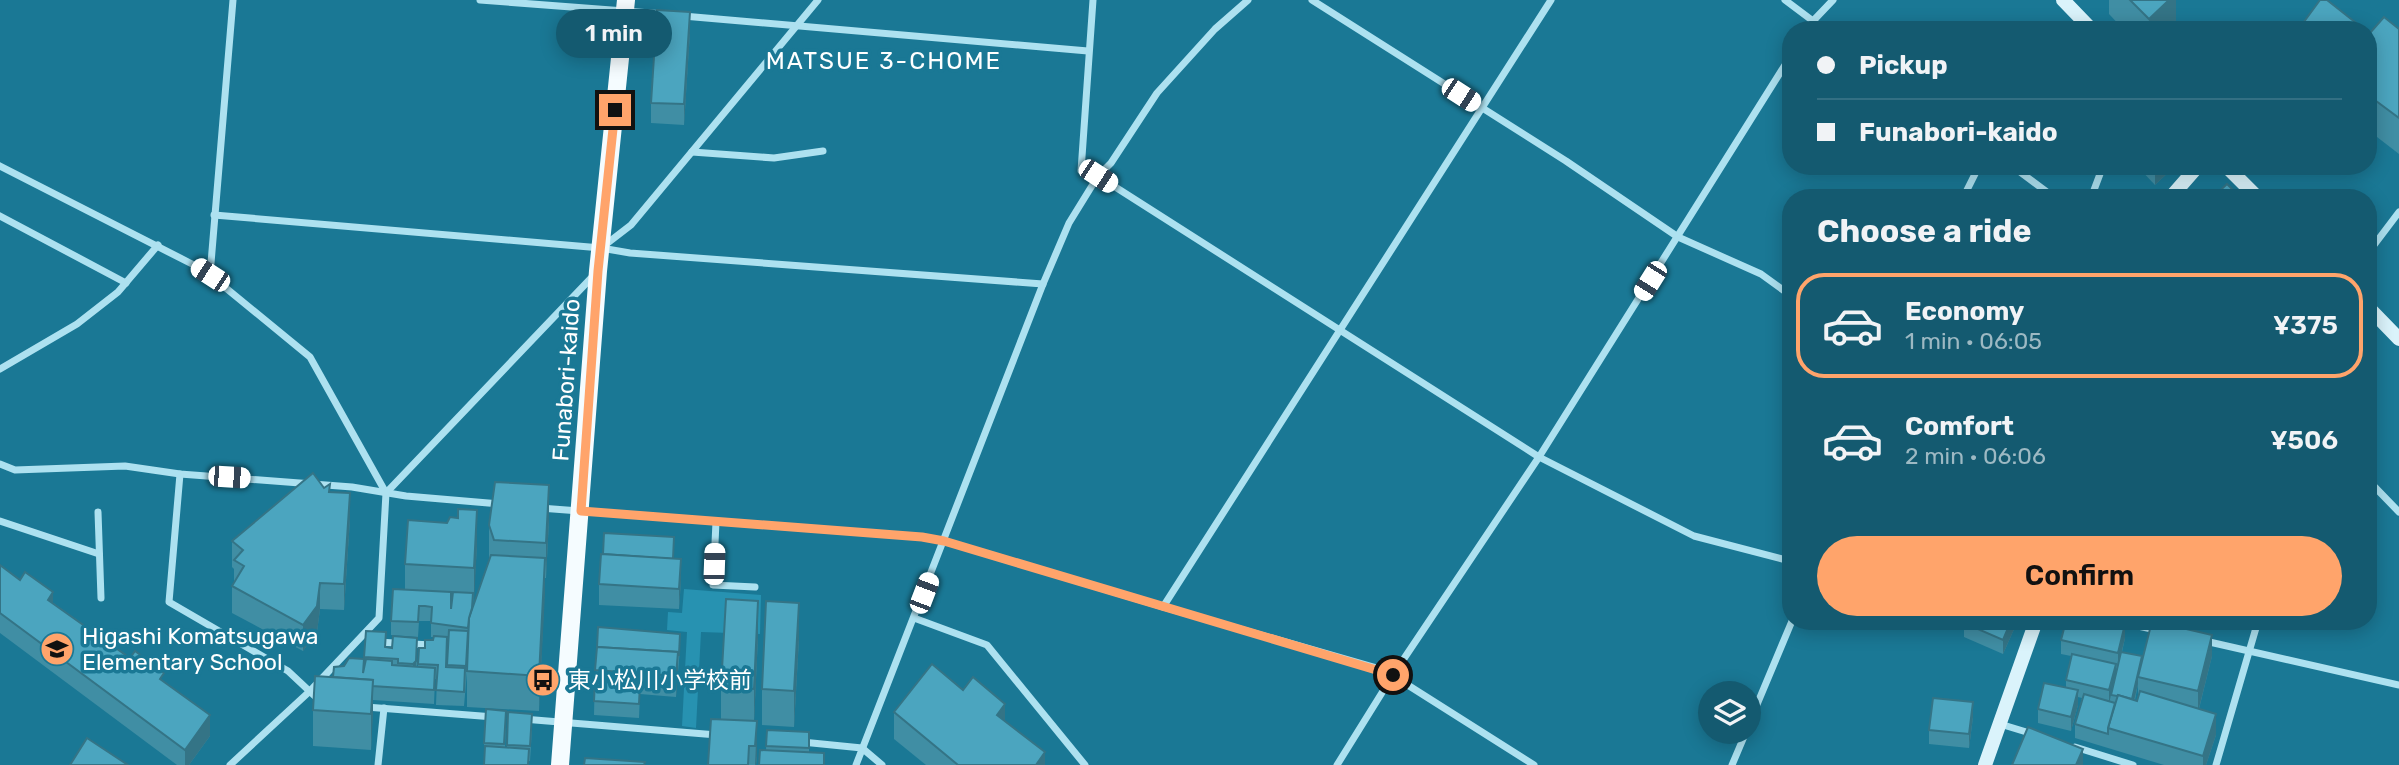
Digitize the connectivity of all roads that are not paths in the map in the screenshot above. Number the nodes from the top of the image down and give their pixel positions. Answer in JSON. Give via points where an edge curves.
{"nodes":[{"id":1,"x":233,"y":0,"type":"edge"},
{"id":2,"x":480,"y":0,"type":"edge"},
{"id":3,"x":818,"y":0,"type":"edge"},
{"id":4,"x":1093,"y":0,"type":"edge"},
{"id":5,"x":1248,"y":0,"type":"edge"},
{"id":6,"x":1312,"y":0,"type":"edge"},
{"id":7,"x":1551,"y":0,"type":"edge"},
{"id":8,"x":1785,"y":0,"type":"edge"},
{"id":9,"x":1833,"y":0,"type":"edge"},
{"id":10,"x":2063,"y":0,"type":"edge"},
{"id":11,"x":626,"y":6,"type":"edge"},
{"id":12,"x":1813,"y":21,"type":"joint"},
{"id":13,"x":2083,"y":21,"type":"edge"},
{"id":14,"x":796,"y":25,"type":"junction"},
{"id":15,"x":1088,"y":51,"type":"junction"},
{"id":16,"x":1782,"y":70,"type":"edge"},
{"id":17,"x":1483,"y":109,"type":"junction"},
{"id":18,"x":823,"y":151,"type":"dead end"},
{"id":19,"x":692,"y":152,"type":"junction"},
{"id":20,"x":0,"y":166,"type":"edge"},
{"id":21,"x":2024,"y":175,"type":"edge"},
{"id":22,"x":2190,"y":175,"type":"edge"},
{"id":23,"x":2235,"y":175,"type":"edge"},
{"id":24,"x":1098,"y":176,"type":"junction"},
{"id":25,"x":2043,"y":189,"type":"edge"},
{"id":26,"x":2178,"y":189,"type":"edge"},
{"id":27,"x":2249,"y":189,"type":"edge"},
{"id":28,"x":2399,"y":212,"type":"edge"},
{"id":29,"x":214,"y":215,"type":"junction"},
{"id":30,"x":0,"y":216,"type":"edge"},
{"id":31,"x":1678,"y":237,"type":"junction"},
{"id":32,"x":2377,"y":241,"type":"edge"},
{"id":33,"x":158,"y":245,"type":"junction"},
{"id":34,"x":601,"y":248,"type":"junction"},
{"id":35,"x":598,"y":271,"type":"junction"},
{"id":36,"x":210,"y":275,"type":"junction"},
{"id":37,"x":126,"y":283,"type":"junction"},
{"id":38,"x":1043,"y":284,"type":"junction"},
{"id":39,"x":1782,"y":289,"type":"edge"},
{"id":40,"x":2377,"y":316,"type":"edge"},
{"id":41,"x":1340,"y":332,"type":"junction"},
{"id":42,"x":2399,"y":339,"type":"edge"},
{"id":43,"x":0,"y":369,"type":"edge"},
{"id":44,"x":1539,"y":457,"type":"junction"},
{"id":45,"x":0,"y":464,"type":"edge"},
{"id":46,"x":180,"y":474,"type":"junction"},
{"id":47,"x":2377,"y":489,"type":"edge"},
{"id":48,"x":386,"y":493,"type":"junction"},
{"id":49,"x":503,"y":504,"type":"edge"},
{"id":50,"x":530,"y":507,"type":"edge"},
{"id":51,"x":581,"y":511,"type":"junction"},
{"id":52,"x":98,"y":512,"type":"dead end"},
{"id":53,"x":2399,"y":512,"type":"edge"},
{"id":54,"x":0,"y":521,"type":"edge"},
{"id":55,"x":716,"y":522,"type":"junction"},
{"id":56,"x":944,"y":541,"type":"junction"},
{"id":57,"x":99,"y":554,"type":"junction"},
{"id":58,"x":1782,"y":559,"type":"edge"},
{"id":59,"x":755,"y":587,"type":"dead end"},
{"id":60,"x":101,"y":598,"type":"dead end"},
{"id":61,"x":1163,"y":607,"type":"junction"},
{"id":62,"x":914,"y":618,"type":"junction"},
{"id":63,"x":1789,"y":630,"type":"edge"},
{"id":64,"x":2033,"y":630,"type":"edge"},
{"id":65,"x":2156,"y":630,"type":"edge"},
{"id":66,"x":2256,"y":630,"type":"edge"},
{"id":67,"x":2169,"y":633,"type":"edge"},
{"id":68,"x":2196,"y":639,"type":"edge"},
{"id":69,"x":359,"y":640,"type":"junction"},
{"id":70,"x":444,"y":645,"type":"edge"},
{"id":71,"x":2250,"y":650,"type":"junction"},
{"id":72,"x":1393,"y":675,"type":"junction"},
{"id":73,"x":2399,"y":685,"type":"edge"},
{"id":74,"x":310,"y":691,"type":"junction"},
{"id":75,"x":1761,"y":696,"type":"edge"},
{"id":76,"x":323,"y":704,"type":"edge"},
{"id":77,"x":359,"y":706,"type":"edge"},
{"id":78,"x":384,"y":708,"type":"junction"},
{"id":79,"x":502,"y":718,"type":"edge"},
{"id":80,"x":515,"y":719,"type":"edge"},
{"id":81,"x":564,"y":723,"type":"junction"},
{"id":82,"x":2000,"y":724,"type":"junction"},
{"id":83,"x":721,"y":735,"type":"edge"},
{"id":84,"x":2040,"y":736,"type":"edge"},
{"id":85,"x":788,"y":741,"type":"edge"},
{"id":86,"x":1741,"y":744,"type":"edge"},
{"id":87,"x":2067,"y":744,"type":"edge"},
{"id":88,"x":862,"y":748,"type":"junction"},
{"id":89,"x":230,"y":765,"type":"edge"},
{"id":90,"x":378,"y":765,"type":"edge"},
{"id":91,"x":560,"y":765,"type":"edge"},
{"id":92,"x":856,"y":765,"type":"edge"},
{"id":93,"x":883,"y":765,"type":"edge"},
{"id":94,"x":1085,"y":765,"type":"edge"},
{"id":95,"x":1337,"y":765,"type":"edge"},
{"id":96,"x":1534,"y":765,"type":"edge"},
{"id":97,"x":1732,"y":765,"type":"edge"},
{"id":98,"x":1986,"y":765,"type":"edge"},
{"id":99,"x":2133,"y":765,"type":"edge"},
{"id":100,"x":2216,"y":765,"type":"edge"}],
"edges":[{"from":1,"to":29,"type":"street"},
{"from":2,"to":11,"type":"street"},
{"from":3,"to":14,"type":"street"},
{"from":4,"to":15,"type":"street"},
{"from":5,"to":24,"type":"street","via":[[1157,93]]},
{"from":6,"to":17,"type":"street"},
{"from":7,"to":17,"type":"street"},
{"from":8,"to":12,"type":"street"},
{"from":9,"to":12,"type":"street"},
{"from":10,"to":13,"type":"street"},
{"from":11,"to":14,"type":"street"},
{"from":11,"to":34,"type":"main road","name":"Funabori-kaido"},
{"from":14,"to":15,"type":"street"},
{"from":14,"to":19,"type":"street"},
{"from":15,"to":24,"type":"street","via":[[1081,171]]},
{"from":16,"to":31,"type":"street"},
{"from":17,"to":31,"type":"street"},
{"from":17,"to":41,"type":"street"},
{"from":18,"to":19,"type":"street","via":[[774,158]]},
{"from":19,"to":34,"type":"street","via":[[631,225]]},
{"from":20,"to":33,"type":"street"},
{"from":21,"to":25,"type":"street"},
{"from":22,"to":26,"type":"street"},
{"from":23,"to":27,"type":"street"},
{"from":24,"to":38,"type":"street","via":[[1069,223]]},
{"from":24,"to":41,"type":"street"},
{"from":28,"to":32,"type":"street"},
{"from":29,"to":34,"type":"street"},
{"from":29,"to":36,"type":"street"},
{"from":30,"to":37,"type":"street"},
{"from":31,"to":39,"type":"street","via":[[1761,274]]},
{"from":31,"to":44,"type":"street"},
{"from":33,"to":36,"type":"street"},
{"from":33,"to":37,"type":"street"},
{"from":34,"to":35,"type":"main road","name":"Funabori-kaido"},
{"from":34,"to":38,"type":"street"},
{"from":35,"to":48,"type":"street"},
{"from":35,"to":51,"type":"main road","name":"Funabori-kaido"},
{"from":36,"to":48,"type":"street","via":[[310,357]]},
{"from":37,"to":43,"type":"street","via":[[77,324]]},
{"from":38,"to":56,"type":"street"},
{"from":40,"to":42,"type":"street"},
{"from":41,"to":44,"type":"street"},
{"from":41,"to":61,"type":"street"},
{"from":44,"to":58,"type":"street","via":[[1694,536]]},
{"from":44,"to":72,"type":"street"},
{"from":45,"to":46,"type":"street","via":[[15,470],[125,466]]},
{"from":46,"to":48,"type":"street"},
{"from":46,"to":74,"type":"street","via":[[169,602],[288,671]]},
{"from":47,"to":53,"type":"street"},
{"from":48,"to":49,"type":"street"},
{"from":48,"to":69,"type":"street","via":[[379,618]]},
{"from":50,"to":51,"type":"street"},
{"from":51,"to":55,"type":"street"},
{"from":51,"to":81,"type":"main road","name":"Funabori-kaido"},
{"from":52,"to":57,"type":"street"},
{"from":54,"to":57,"type":"street"},
{"from":55,"to":56,"type":"street"},
{"from":55,"to":59,"type":"street","via":[[713,585]]},
{"from":56,"to":61,"type":"street"},
{"from":56,"to":62,"type":"street"},
{"from":57,"to":60,"type":"street"},
{"from":61,"to":72,"type":"street"},
{"from":62,"to":88,"type":"street"},
{"from":62,"to":94,"type":"street","via":[[987,645]]},
{"from":63,"to":75,"type":"street"},
{"from":64,"to":82,"type":"street"},
{"from":65,"to":67,"type":"street"},
{"from":66,"to":71,"type":"street"},
{"from":68,"to":71,"type":"street"},
{"from":69,"to":70,"type":"street"},
{"from":69,"to":74,"type":"street"},
{"from":71,"to":73,"type":"street"},
{"from":71,"to":100,"type":"street"},
{"from":72,"to":95,"type":"street"},
{"from":72,"to":96,"type":"street"},
{"from":74,"to":76,"type":"street"},
{"from":74,"to":89,"type":"street"},
{"from":77,"to":78,"type":"street"},
{"from":78,"to":79,"type":"street"},
{"from":78,"to":90,"type":"street"},
{"from":80,"to":81,"type":"street"},
{"from":81,"to":83,"type":"street"},
{"from":81,"to":91,"type":"main road","name":"Funabori-kaido"},
{"from":82,"to":84,"type":"street"},
{"from":82,"to":98,"type":"street"},
{"from":85,"to":88,"type":"street"},
{"from":86,"to":97,"type":"street"},
{"from":87,"to":99,"type":"street"},
{"from":88,"to":92,"type":"street"},
{"from":88,"to":93,"type":"street"}]}
